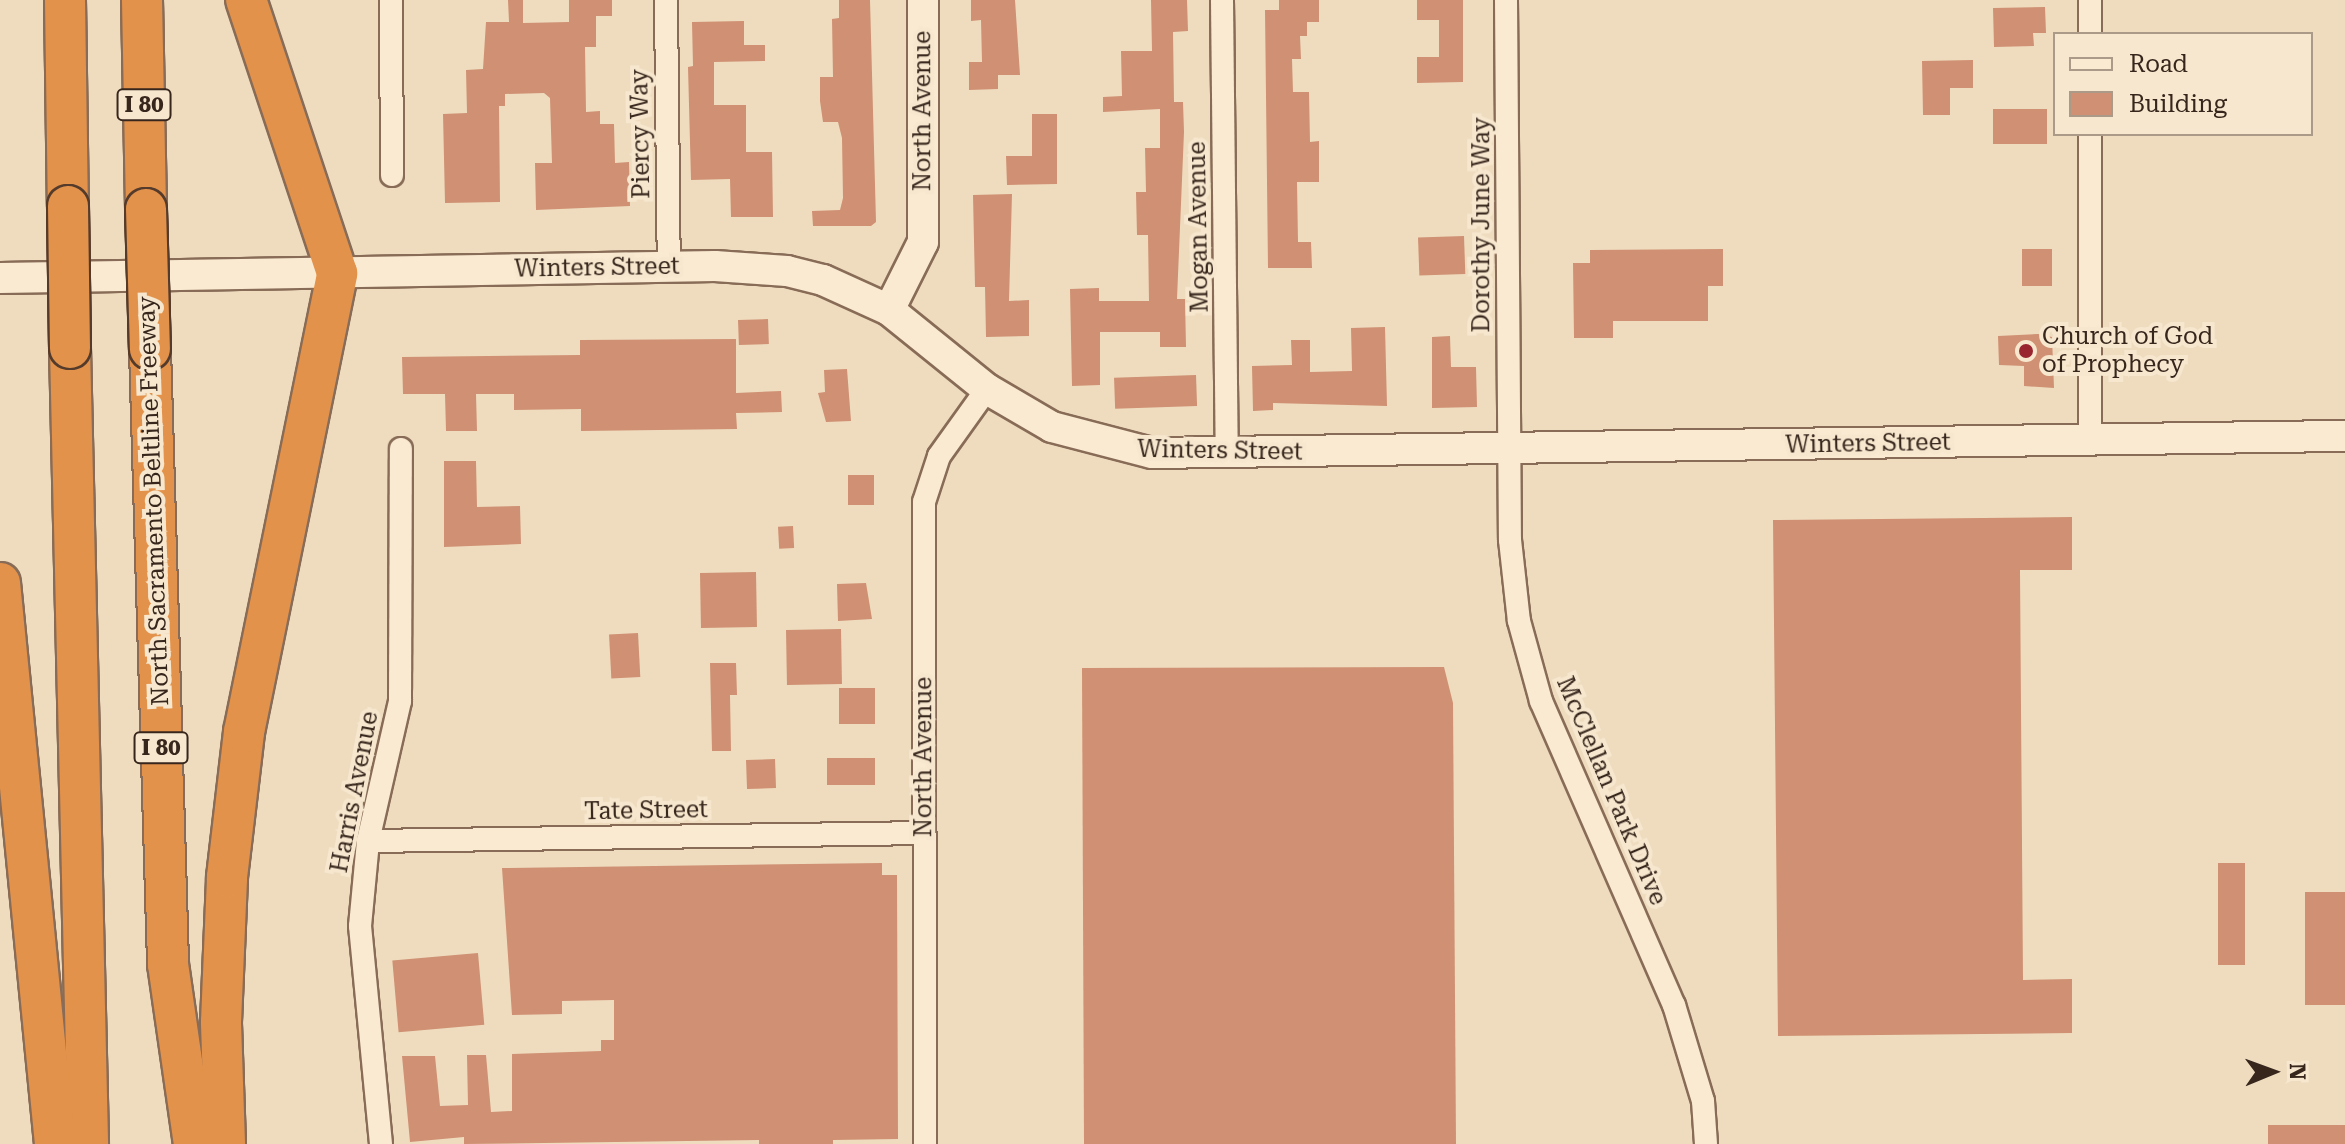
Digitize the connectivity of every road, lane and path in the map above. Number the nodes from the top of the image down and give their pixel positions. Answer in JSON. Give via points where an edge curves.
{"nodes":[{"id":1,"x":65,"y":0,"type":"edge"},
{"id":2,"x":142,"y":0,"type":"edge"},
{"id":3,"x":246,"y":0,"type":"edge"},
{"id":4,"x":391,"y":0,"type":"edge"},
{"id":5,"x":666,"y":0,"type":"edge"},
{"id":6,"x":923,"y":0,"type":"edge"},
{"id":7,"x":1222,"y":0,"type":"edge"},
{"id":8,"x":1506,"y":0,"type":"edge"},
{"id":9,"x":2090,"y":0,"type":"edge"},
{"id":10,"x":2090,"y":32,"type":"edge"},
{"id":11,"x":2090,"y":136,"type":"edge"},
{"id":12,"x":392,"y":175,"type":"dead end"},
{"id":13,"x":669,"y":267,"type":"junction"},
{"id":14,"x":337,"y":273,"type":"junction"},
{"id":15,"x":0,"y":278,"type":"edge"},
{"id":16,"x":889,"y":310,"type":"junction"},
{"id":17,"x":987,"y":389,"type":"junction"},
{"id":18,"x":2345,"y":436,"type":"edge"},
{"id":19,"x":2090,"y":441,"type":"junction"},
{"id":20,"x":401,"y":449,"type":"dead end"},
{"id":21,"x":1509,"y":449,"type":"junction"},
{"id":22,"x":1227,"y":454,"type":"junction"},
{"id":23,"x":0,"y":583,"type":"edge"},
{"id":24,"x":924,"y":833,"type":"junction"},
{"id":25,"x":368,"y":841,"type":"junction"},
{"id":26,"x":72,"y":1140,"type":"edge"},
{"id":27,"x":194,"y":1144,"type":"edge"},
{"id":28,"x":225,"y":1144,"type":"edge"},
{"id":29,"x":381,"y":1144,"type":"edge"},
{"id":30,"x":925,"y":1144,"type":"edge"},
{"id":31,"x":1706,"y":1144,"type":"edge"}],
"edges":[{"from":1,"to":26,"type":"highway","bridge":true},
{"from":2,"to":27,"type":"highway","name":"North Sacramento Beltline Freeway","number":"I 80","bridge":true,"via":[[168,964]]},
{"from":3,"to":14,"type":"highway"},
{"from":4,"to":12,"type":"street"},
{"from":5,"to":13,"type":"street","name":"Piercy Way"},
{"from":6,"to":16,"type":"main road","name":"North Avenue","via":[[923,242]]},
{"from":7,"to":22,"type":"street","name":"Mogan Avenue"},
{"from":8,"to":21,"type":"street","name":"Dorothy June Way"},
{"from":9,"to":10,"type":"street"},
{"from":11,"to":19,"type":"street"},
{"from":13,"to":14,"type":"main road","name":"Winters Street"},
{"from":13,"to":16,"type":"main road","name":"Winters Street","via":[[787,271],[853,291]]},
{"from":14,"to":15,"type":"main road","name":"Winters Street"},
{"from":14,"to":28,"type":"highway","via":[[244,732],[227,891],[221,1022]]},
{"from":16,"to":17,"type":"main road","name":"Winters Street"},
{"from":17,"to":22,"type":"main road","name":"Winters Street","via":[[1084,439],[1152,453]]},
{"from":17,"to":24,"type":"street","name":"North Avenue","via":[[939,456],[924,502]]},
{"from":18,"to":19,"type":"main road","name":"Winters Street"},
{"from":19,"to":21,"type":"main road","name":"Winters Street"},
{"from":20,"to":25,"type":"street","name":"Harris Avenue","via":[[400,701]]},
{"from":21,"to":22,"type":"main road","name":"Winters Street"},
{"from":21,"to":31,"type":"street","name":"McClellan Park Drive","via":[[1510,540],[1519,621],[1541,701],[1674,1005],[1703,1101]]},
{"from":23,"to":26,"type":"highway"},
{"from":24,"to":25,"type":"street","name":"Tate Street"},
{"from":24,"to":30,"type":"street","name":"North Avenue"},
{"from":25,"to":29,"type":"street","name":"Harris Avenue","via":[[361,959]]}]}
